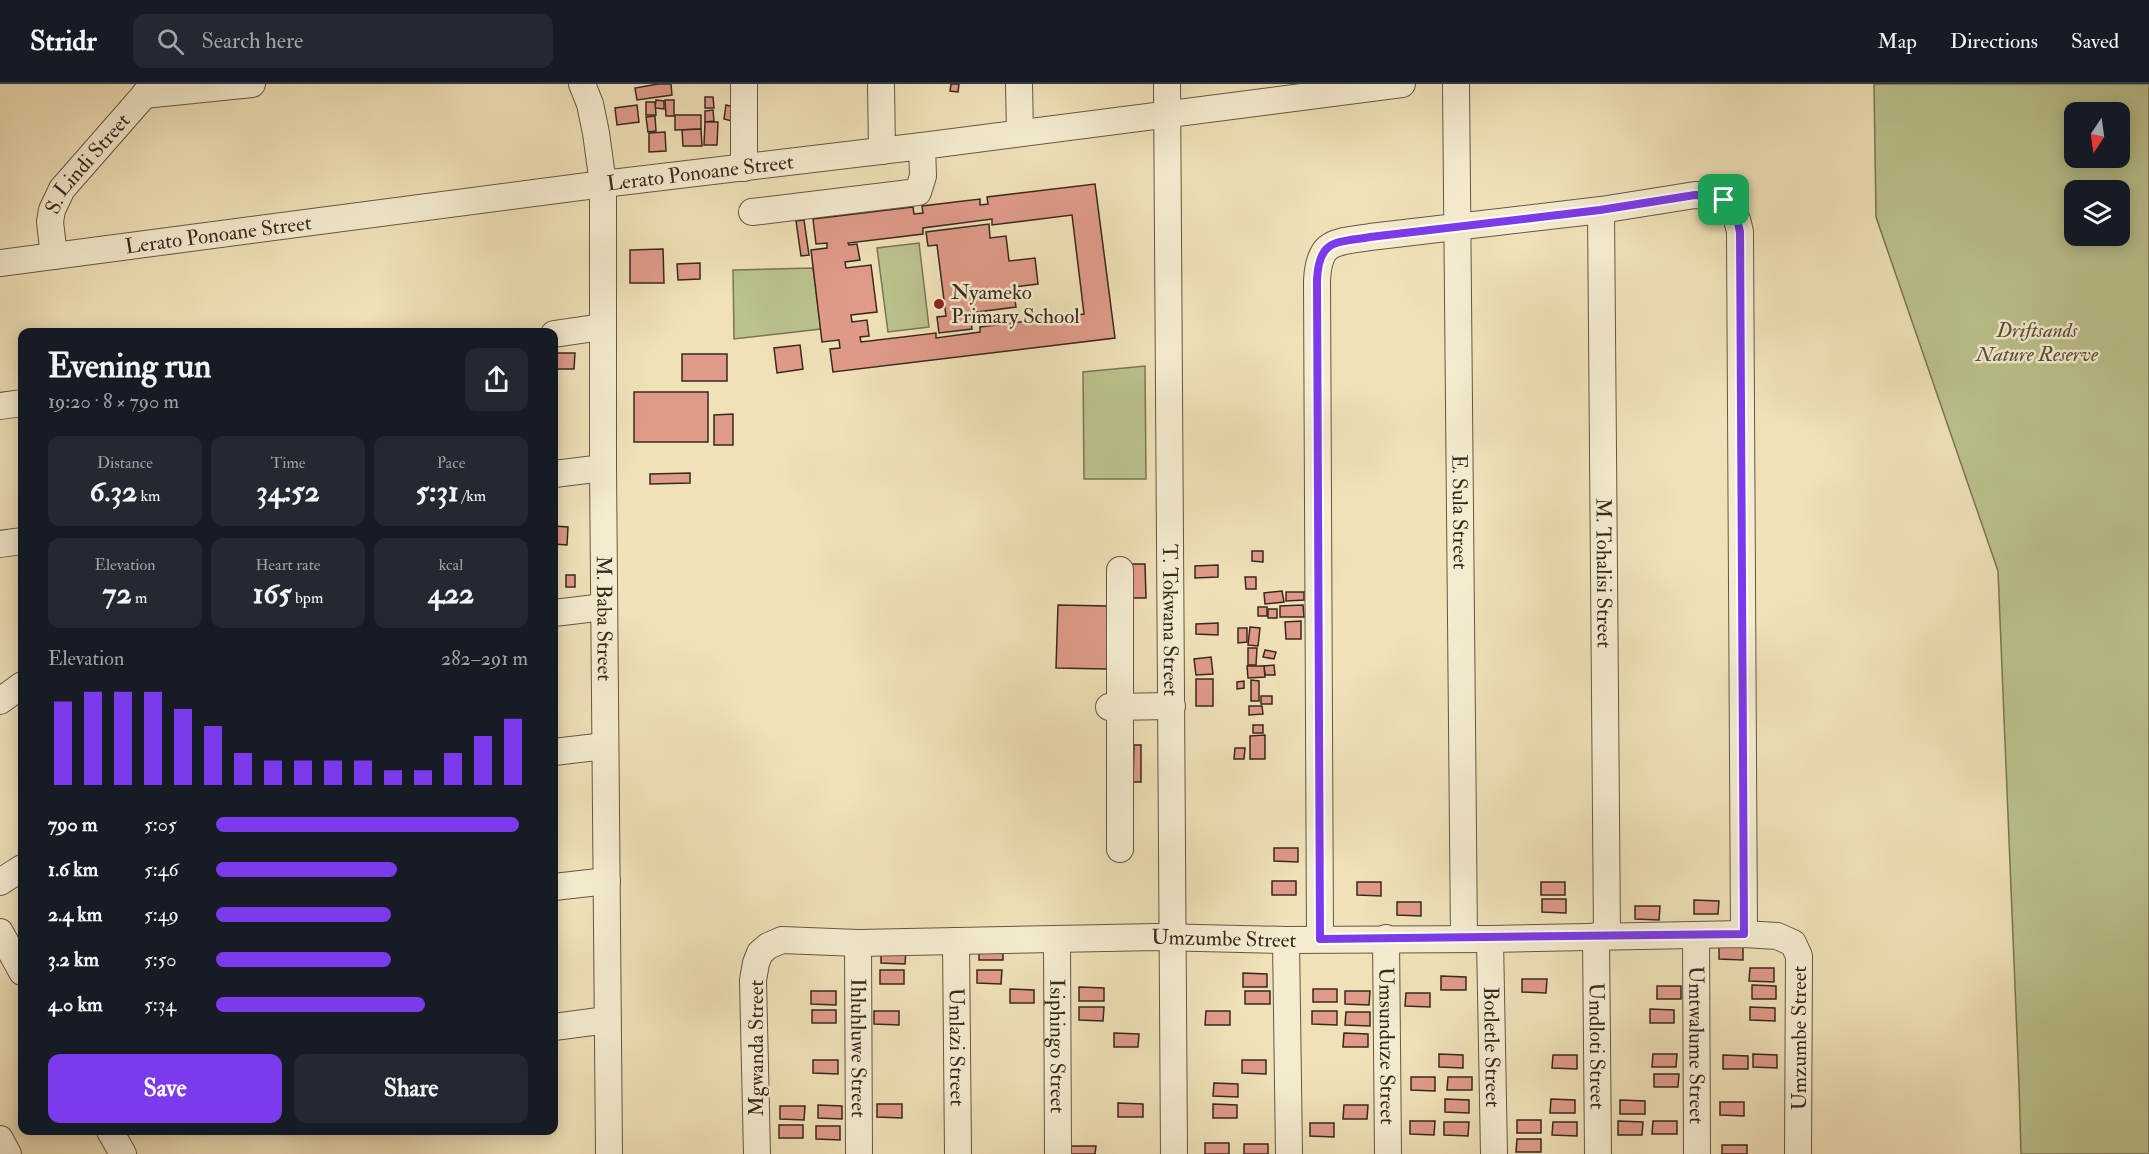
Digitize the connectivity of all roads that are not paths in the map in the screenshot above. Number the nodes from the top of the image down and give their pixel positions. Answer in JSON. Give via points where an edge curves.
{"nodes":[{"id":1,"x":252,"y":84,"type":"edge"},
{"id":2,"x":582,"y":84,"type":"edge"},
{"id":3,"x":744,"y":84,"type":"edge"},
{"id":4,"x":881,"y":84,"type":"edge"},
{"id":5,"x":1019,"y":84,"type":"edge"},
{"id":6,"x":1167,"y":84,"type":"edge"},
{"id":7,"x":1402,"y":84,"type":"edge"},
{"id":8,"x":1456,"y":84,"type":"edge"},
{"id":9,"x":149,"y":90,"type":"edge"},
{"id":10,"x":1167,"y":114,"type":"junction"},
{"id":11,"x":1020,"y":133,"type":"junction"},
{"id":12,"x":922,"y":146,"type":"junction"},
{"id":13,"x":882,"y":151,"type":"junction"},
{"id":14,"x":744,"y":168,"type":"junction"},
{"id":15,"x":603,"y":184,"type":"junction"},
{"id":16,"x":1600,"y":210,"type":"junction"},
{"id":17,"x":752,"y":212,"type":"dead end"},
{"id":18,"x":1458,"y":226,"type":"junction"},
{"id":19,"x":54,"y":256,"type":"junction"},
{"id":20,"x":0,"y":263,"type":"edge"},
{"id":21,"x":602,"y":327,"type":"junction"},
{"id":22,"x":558,"y":333,"type":"edge"},
{"id":23,"x":18,"y":404,"type":"edge"},
{"id":24,"x":0,"y":406,"type":"edge"},
{"id":25,"x":603,"y":468,"type":"junction"},
{"id":26,"x":558,"y":474,"type":"edge"},
{"id":27,"x":18,"y":542,"type":"edge"},
{"id":28,"x":0,"y":544,"type":"edge"},
{"id":29,"x":1120,"y":570,"type":"dead end"},
{"id":30,"x":604,"y":607,"type":"junction"},
{"id":31,"x":558,"y":613,"type":"edge"},
{"id":32,"x":18,"y":688,"type":"edge"},
{"id":33,"x":0,"y":701,"type":"edge"},
{"id":34,"x":1114,"y":706,"type":"junction"},
{"id":35,"x":1172,"y":706,"type":"junction"},
{"id":36,"x":605,"y":746,"type":"junction"},
{"id":37,"x":558,"y":752,"type":"edge"},
{"id":38,"x":1120,"y":849,"type":"dead end"},
{"id":39,"x":18,"y":871,"type":"edge"},
{"id":40,"x":607,"y":880,"type":"junction"},
{"id":41,"x":0,"y":882,"type":"edge"},
{"id":42,"x":558,"y":886,"type":"edge"},
{"id":43,"x":0,"y":932,"type":"edge"},
{"id":44,"x":1744,"y":934,"type":"junction"},
{"id":45,"x":1696,"y":935,"type":"junction"},
{"id":46,"x":1602,"y":936,"type":"junction"},
{"id":47,"x":1173,"y":938,"type":"junction"},
{"id":48,"x":1386,"y":938,"type":"junction"},
{"id":49,"x":1320,"y":939,"type":"junction"},
{"id":50,"x":1464,"y":939,"type":"junction"},
{"id":51,"x":1490,"y":939,"type":"junction"},
{"id":52,"x":957,"y":940,"type":"junction"},
{"id":53,"x":1057,"y":940,"type":"junction"},
{"id":54,"x":1286,"y":940,"type":"junction"},
{"id":55,"x":858,"y":943,"type":"junction"},
{"id":56,"x":768,"y":945,"type":"joint"},
{"id":57,"x":18,"y":965,"type":"edge"},
{"id":58,"x":607,"y":1020,"type":"junction"},
{"id":59,"x":558,"y":1026,"type":"edge"},
{"id":60,"x":112,"y":1135,"type":"edge"},
{"id":61,"x":0,"y":1140,"type":"edge"},
{"id":62,"x":8,"y":1154,"type":"edge"},
{"id":63,"x":123,"y":1154,"type":"edge"},
{"id":64,"x":609,"y":1154,"type":"edge"},
{"id":65,"x":757,"y":1154,"type":"edge"},
{"id":66,"x":859,"y":1154,"type":"edge"},
{"id":67,"x":958,"y":1154,"type":"edge"},
{"id":68,"x":1058,"y":1154,"type":"edge"},
{"id":69,"x":1174,"y":1154,"type":"edge"},
{"id":70,"x":1288,"y":1154,"type":"edge"},
{"id":71,"x":1388,"y":1154,"type":"edge"},
{"id":72,"x":1494,"y":1154,"type":"edge"},
{"id":73,"x":1598,"y":1154,"type":"edge"},
{"id":74,"x":1697,"y":1154,"type":"edge"},
{"id":75,"x":1798,"y":1154,"type":"edge"}],
"edges":[{"from":1,"to":9,"type":"street"},
{"from":2,"to":15,"type":"street","name":"M. Baba Street","via":[[590,104]]},
{"from":3,"to":14,"type":"street"},
{"from":4,"to":13,"type":"street"},
{"from":5,"to":11,"type":"street"},
{"from":6,"to":10,"type":"street","name":"T. Tokwana Street"},
{"from":7,"to":10,"type":"street","name":"Lerato Ponoane Street"},
{"from":8,"to":18,"type":"street","name":"E. Sula Street"},
{"from":9,"to":19,"type":"street","name":"S. Lindi Street","via":[[59,195],[50,222]]},
{"from":10,"to":11,"type":"street","name":"Lerato Ponoane Street"},
{"from":10,"to":35,"type":"street","name":"T. Tokwana Street"},
{"from":11,"to":12,"type":"street","name":"Lerato Ponoane Street"},
{"from":12,"to":13,"type":"street","name":"Lerato Ponoane Street"},
{"from":12,"to":17,"type":"street","via":[[923,176],[918,192]]},
{"from":13,"to":14,"type":"street","name":"Lerato Ponoane Street"},
{"from":14,"to":15,"type":"street","name":"Lerato Ponoane Street"},
{"from":15,"to":19,"type":"street","name":"Lerato Ponoane Street"},
{"from":15,"to":21,"type":"street","name":"M. Baba Street"},
{"from":16,"to":18,"type":"street"},
{"from":16,"to":44,"type":"street","via":[[1711,195],[1733,207],[1737,218]]},
{"from":16,"to":46,"type":"street","name":"M. Tohalisi Street"},
{"from":18,"to":49,"type":"street","via":[[1333,244],[1324,249],[1318,265]]},
{"from":18,"to":50,"type":"street","name":"E. Sula Street"},
{"from":19,"to":20,"type":"street","name":"Lerato Ponoane Street"},
{"from":21,"to":22,"type":"street"},
{"from":21,"to":25,"type":"street","name":"M. Baba Street"},
{"from":23,"to":24,"type":"street"},
{"from":25,"to":26,"type":"street"},
{"from":25,"to":30,"type":"street","name":"M. Baba Street"},
{"from":27,"to":28,"type":"street"},
{"from":29,"to":34,"type":"street"},
{"from":30,"to":31,"type":"street"},
{"from":30,"to":36,"type":"street","name":"M. Baba Street"},
{"from":32,"to":33,"type":"street"},
{"from":34,"to":35,"type":"street"},
{"from":34,"to":38,"type":"street"},
{"from":35,"to":47,"type":"street","name":"T. Tokwana Street"},
{"from":36,"to":37,"type":"street"},
{"from":36,"to":40,"type":"street","name":"M. Baba Street"},
{"from":39,"to":41,"type":"street"},
{"from":40,"to":42,"type":"street"},
{"from":40,"to":58,"type":"street","name":"M. Baba Street"},
{"from":43,"to":57,"type":"street"},
{"from":44,"to":45,"type":"street","name":"Umzumbe Street"},
{"from":44,"to":75,"type":"street","name":"Umzumbe Street","via":[[1777,936],[1793,943],[1799,956]]},
{"from":45,"to":46,"type":"street","name":"Umzumbe Street"},
{"from":45,"to":74,"type":"street","name":"Umtwalume Street"},
{"from":46,"to":51,"type":"street","name":"Umzumbe Street"},
{"from":46,"to":73,"type":"street","name":"Umdloti Street"},
{"from":47,"to":53,"type":"street","name":"Umzumbe Street"},
{"from":47,"to":54,"type":"street","name":"Umzumbe Street"},
{"from":47,"to":69,"type":"street","name":"T. Tokwana Street"},
{"from":48,"to":49,"type":"street","name":"Umzumbe Street"},
{"from":48,"to":50,"type":"street","name":"Umzumbe Street"},
{"from":48,"to":71,"type":"street","name":"Umsunduze Street"},
{"from":49,"to":54,"type":"street","name":"Umzumbe Street"},
{"from":50,"to":51,"type":"street","name":"Umzumbe Street"},
{"from":51,"to":72,"type":"street","name":"Botletle Street"},
{"from":52,"to":53,"type":"street","name":"Umzumbe Street"},
{"from":52,"to":55,"type":"street","name":"Umzumbe Street"},
{"from":52,"to":67,"type":"street","name":"Umlazi Street"},
{"from":53,"to":68,"type":"street","name":"Isiphingo Street"},
{"from":54,"to":70,"type":"street"},
{"from":55,"to":56,"type":"street","name":"Umzumbe Street","via":[[783,940]]},
{"from":55,"to":66,"type":"street","name":"Ihluhluwe Street"},
{"from":56,"to":65,"type":"street","name":"Mgwanda Street","via":[[760,953],[753,980]]},
{"from":58,"to":59,"type":"street"},
{"from":58,"to":64,"type":"street","name":"M. Baba Street"},
{"from":60,"to":63,"type":"street"},
{"from":61,"to":62,"type":"street"}]}
